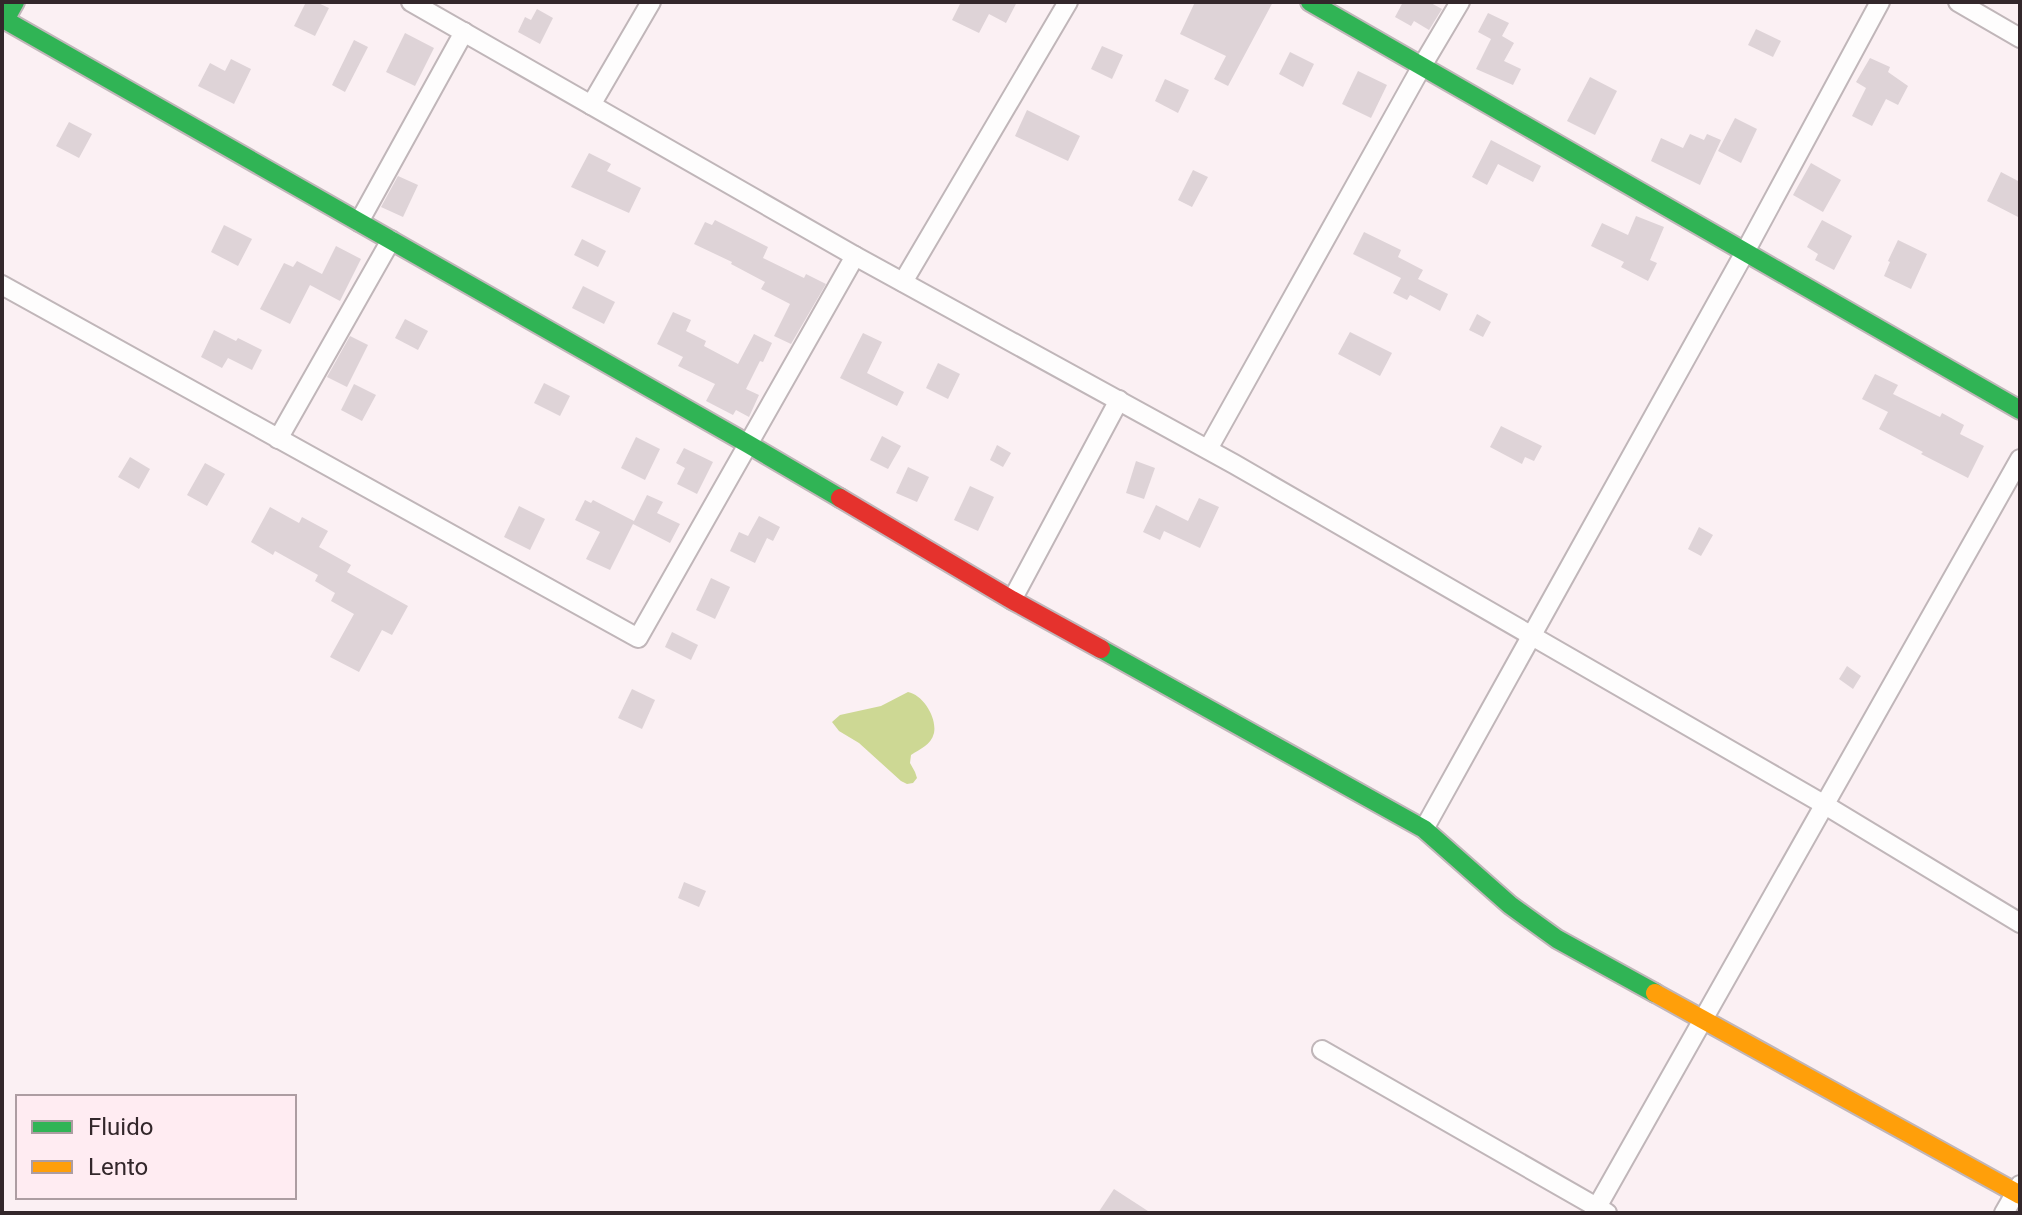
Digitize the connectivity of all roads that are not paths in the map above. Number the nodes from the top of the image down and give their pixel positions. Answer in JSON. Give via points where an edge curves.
{"nodes":[{"id":1,"x":15,"y":2,"type":"edge"},
{"id":2,"x":411,"y":2,"type":"edge"},
{"id":3,"x":651,"y":2,"type":"edge"},
{"id":4,"x":1068,"y":2,"type":"edge"},
{"id":5,"x":1310,"y":2,"type":"edge"},
{"id":6,"x":1460,"y":2,"type":"edge"},
{"id":7,"x":1880,"y":2,"type":"edge"},
{"id":8,"x":1958,"y":2,"type":"edge"},
{"id":9,"x":464,"y":32,"type":"junction"},
{"id":10,"x":2020,"y":38,"type":"edge"},
{"id":11,"x":1422,"y":66,"type":"junction"},
{"id":12,"x":591,"y":105,"type":"junction"},
{"id":13,"x":359,"y":222,"type":"junction"},
{"id":14,"x":391,"y":240,"type":"junction"},
{"id":15,"x":1745,"y":252,"type":"junction"},
{"id":16,"x":855,"y":256,"type":"junction"},
{"id":17,"x":903,"y":282,"type":"junction"},
{"id":18,"x":2,"y":285,"type":"edge"},
{"id":19,"x":1119,"y":400,"type":"junction"},
{"id":20,"x":2020,"y":410,"type":"edge"},
{"id":21,"x":278,"y":439,"type":"junction"},
{"id":22,"x":748,"y":444,"type":"junction"},
{"id":23,"x":1208,"y":449,"type":"junction"},
{"id":24,"x":2020,"y":459,"type":"edge"},
{"id":25,"x":1012,"y":600,"type":"junction"},
{"id":26,"x":1532,"y":635,"type":"junction"},
{"id":27,"x":1825,"y":805,"type":"junction"},
{"id":28,"x":1424,"y":829,"type":"junction"},
{"id":29,"x":2020,"y":923,"type":"edge"},
{"id":30,"x":1704,"y":1020,"type":"junction"},
{"id":31,"x":1322,"y":1050,"type":"dead end"},
{"id":32,"x":2019,"y":1191,"type":"edge"},
{"id":33,"x":1602,"y":1210,"type":"edge"},
{"id":34,"x":2004,"y":1213,"type":"edge"}],
"edges":[{"from":1,"to":13,"type":"street","via":[[5,20]]},
{"from":2,"to":9,"type":"street"},
{"from":3,"to":12,"type":"street"},
{"from":4,"to":17,"type":"street"},
{"from":5,"to":11,"type":"street"},
{"from":6,"to":11,"type":"street"},
{"from":7,"to":15,"type":"street"},
{"from":8,"to":10,"type":"street"},
{"from":9,"to":12,"type":"street"},
{"from":9,"to":13,"type":"street"},
{"from":11,"to":15,"type":"street"},
{"from":11,"to":23,"type":"street"},
{"from":12,"to":16,"type":"street"},
{"from":13,"to":14,"type":"street"},
{"from":14,"to":21,"type":"street"},
{"from":14,"to":22,"type":"street"},
{"from":15,"to":20,"type":"street"},
{"from":15,"to":26,"type":"street"},
{"from":16,"to":17,"type":"street"},
{"from":16,"to":22,"type":"street"},
{"from":17,"to":19,"type":"street"},
{"from":18,"to":21,"type":"street"},
{"from":19,"to":23,"type":"street"},
{"from":19,"to":25,"type":"street"},
{"from":21,"to":22,"type":"street","via":[[638,638]]},
{"from":22,"to":25,"type":"street"},
{"from":23,"to":26,"type":"street"},
{"from":24,"to":27,"type":"street"},
{"from":25,"to":28,"type":"street"},
{"from":26,"to":27,"type":"street"},
{"from":26,"to":28,"type":"street"},
{"from":27,"to":29,"type":"street"},
{"from":27,"to":30,"type":"street"},
{"from":28,"to":30,"type":"street","via":[[1557,939]]},
{"from":30,"to":32,"type":"street"},
{"from":30,"to":33,"type":"street"},
{"from":31,"to":33,"type":"street"},
{"from":32,"to":34,"type":"street"}]}
